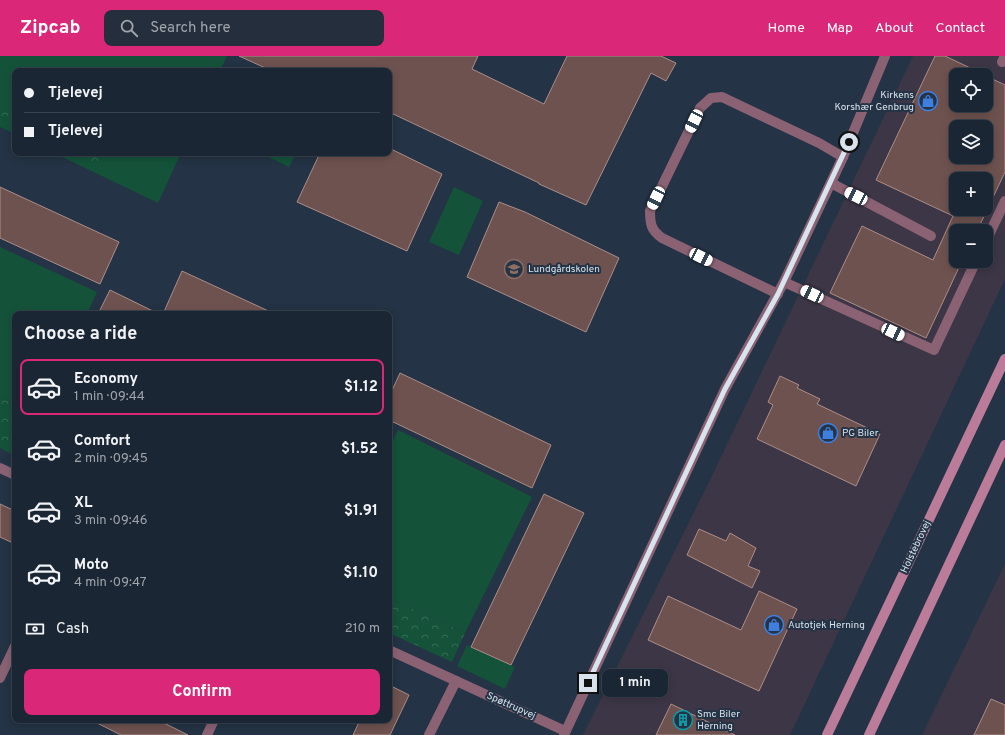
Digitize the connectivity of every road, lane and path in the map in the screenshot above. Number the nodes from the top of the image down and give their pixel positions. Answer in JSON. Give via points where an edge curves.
{"nodes":[{"id":1,"x":885,"y":56,"type":"edge"},
{"id":2,"x":843,"y":157,"type":"junction"},
{"id":3,"x":831,"y":183,"type":"junction"},
{"id":4,"x":1005,"y":201,"type":"edge"},
{"id":5,"x":993,"y":226,"type":"edge"},
{"id":6,"x":931,"y":236,"type":"dead end"},
{"id":7,"x":973,"y":268,"type":"edge"},
{"id":8,"x":784,"y":282,"type":"junction"},
{"id":9,"x":778,"y":294,"type":"junction"},
{"id":10,"x":1005,"y":359,"type":"edge"},
{"id":11,"x":1005,"y":445,"type":"edge"},
{"id":12,"x":1001,"y":459,"type":"edge"},
{"id":13,"x":0,"y":468,"type":"edge"},
{"id":14,"x":12,"y":474,"type":"edge"},
{"id":15,"x":392,"y":651,"type":"edge"},
{"id":16,"x":12,"y":652,"type":"edge"},
{"id":17,"x":0,"y":678,"type":"edge"},
{"id":18,"x":456,"y":681,"type":"junction"},
{"id":19,"x":212,"y":723,"type":"edge"},
{"id":20,"x":565,"y":733,"type":"edge"},
{"id":21,"x":206,"y":735,"type":"edge"},
{"id":22,"x":430,"y":735,"type":"edge"},
{"id":23,"x":827,"y":735,"type":"edge"},
{"id":24,"x":869,"y":735,"type":"edge"}],
"edges":[{"from":1,"to":2,"type":"street"},
{"from":2,"to":3,"type":"street"},
{"from":2,"to":9,"type":"street","via":[[722,97],[711,98],[700,108],[650,211],[650,224],[654,232],[662,238]]},
{"from":3,"to":6,"type":"street"},
{"from":3,"to":8,"type":"street"},
{"from":4,"to":5,"type":"street"},
{"from":7,"to":8,"type":"street","via":[[934,350]]},
{"from":8,"to":9,"type":"street"},
{"from":9,"to":20,"type":"street","via":[[725,389]]},
{"from":10,"to":23,"type":"main road","name":"Holstebrovej"},
{"from":11,"to":12,"type":"main road"},
{"from":12,"to":24,"type":"main road"},
{"from":13,"to":14,"type":"street"},
{"from":15,"to":18,"type":"street","name":"Spøttrupvej"},
{"from":16,"to":17,"type":"street"},
{"from":18,"to":20,"type":"street","name":"Spøttrupvej"},
{"from":18,"to":22,"type":"street"},
{"from":19,"to":21,"type":"street"}]}
